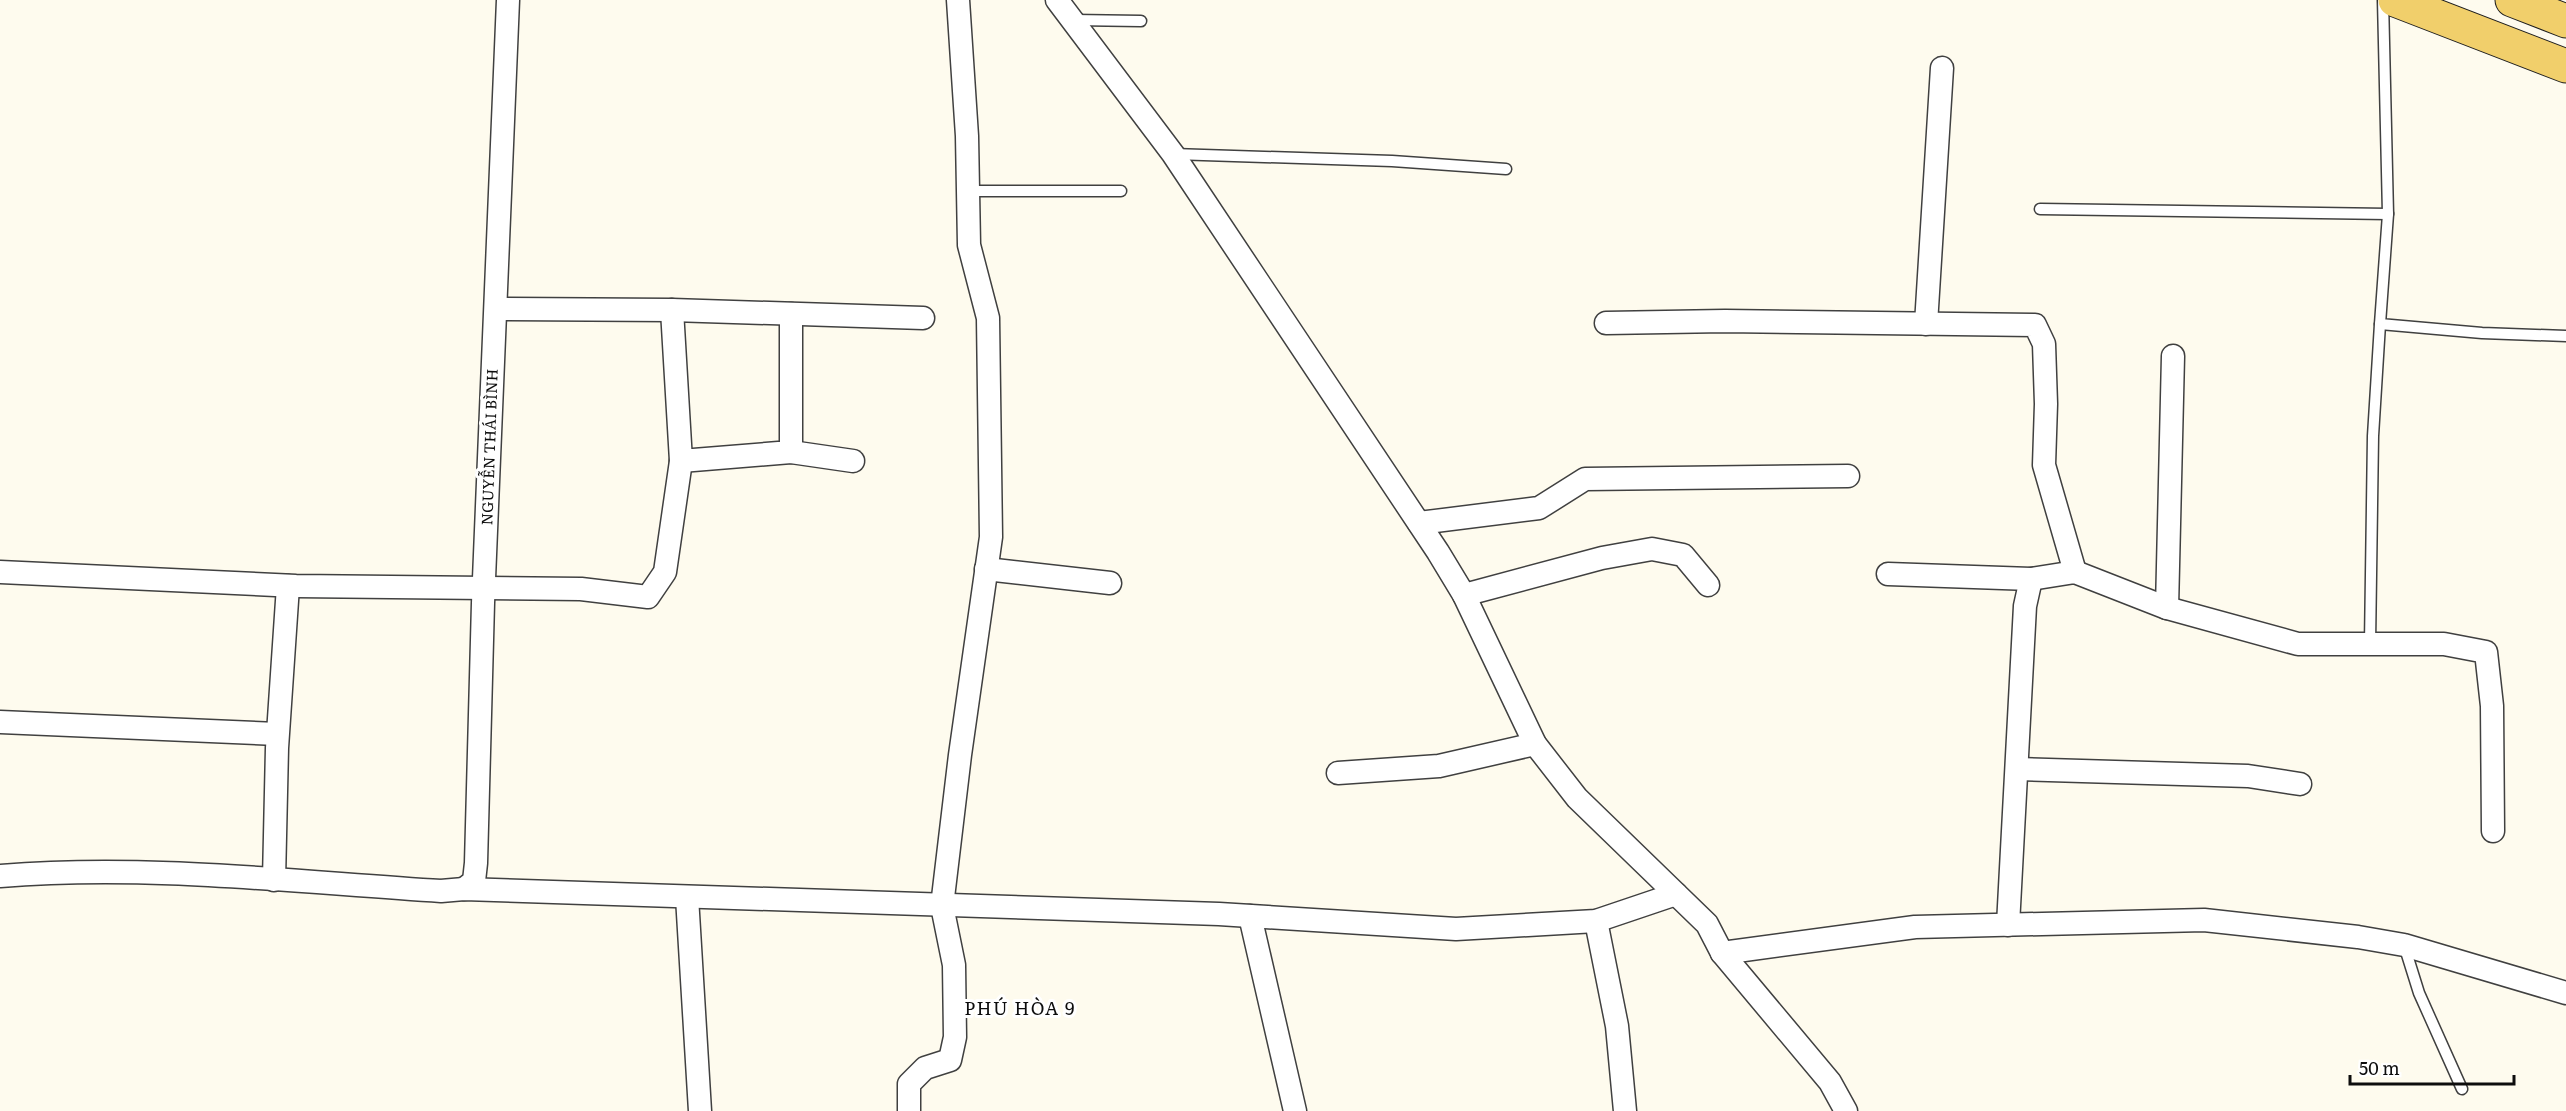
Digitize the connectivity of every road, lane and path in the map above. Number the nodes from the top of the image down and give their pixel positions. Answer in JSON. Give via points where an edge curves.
{"nodes":[{"id":1,"x":508,"y":0,"type":"edge"},
{"id":2,"x":958,"y":0,"type":"edge"},
{"id":3,"x":1057,"y":0,"type":"edge"},
{"id":4,"x":2384,"y":0,"type":"edge"},
{"id":5,"x":2395,"y":0,"type":"edge"},
{"id":6,"x":2512,"y":0,"type":"edge"},
{"id":7,"x":1072,"y":20,"type":"junction"},
{"id":8,"x":1142,"y":21,"type":"dead end"},
{"id":9,"x":2566,"y":21,"type":"edge"},
{"id":10,"x":2566,"y":66,"type":"edge"},
{"id":11,"x":1942,"y":68,"type":"dead end"},
{"id":12,"x":1173,"y":154,"type":"junction"},
{"id":13,"x":1506,"y":169,"type":"dead end"},
{"id":14,"x":1121,"y":190,"type":"dead end"},
{"id":15,"x":968,"y":191,"type":"junction"},
{"id":16,"x":2040,"y":209,"type":"dead end"},
{"id":17,"x":2388,"y":214,"type":"junction"},
{"id":18,"x":496,"y":309,"type":"junction"},
{"id":19,"x":672,"y":310,"type":"junction"},
{"id":20,"x":791,"y":314,"type":"junction"},
{"id":21,"x":923,"y":318,"type":"dead end"},
{"id":22,"x":1606,"y":323,"type":"dead end"},
{"id":23,"x":1926,"y":324,"type":"junction"},
{"id":24,"x":2380,"y":324,"type":"junction"},
{"id":25,"x":2566,"y":336,"type":"edge"},
{"id":26,"x":2173,"y":356,"type":"dead end"},
{"id":27,"x":791,"y":452,"type":"junction"},
{"id":28,"x":681,"y":461,"type":"junction"},
{"id":29,"x":853,"y":461,"type":"dead end"},
{"id":30,"x":1848,"y":476,"type":"dead end"},
{"id":31,"x":1419,"y":523,"type":"junction"},
{"id":32,"x":986,"y":569,"type":"junction"},
{"id":33,"x":0,"y":572,"type":"edge"},
{"id":34,"x":2075,"y":572,"type":"junction"},
{"id":35,"x":1888,"y":574,"type":"dead end"},
{"id":36,"x":2031,"y":579,"type":"junction"},
{"id":37,"x":1110,"y":583,"type":"dead end"},
{"id":38,"x":1708,"y":585,"type":"dead end"},
{"id":39,"x":288,"y":586,"type":"junction"},
{"id":40,"x":484,"y":589,"type":"junction"},
{"id":41,"x":1464,"y":595,"type":"junction"},
{"id":42,"x":2167,"y":608,"type":"junction"},
{"id":43,"x":2370,"y":644,"type":"junction"},
{"id":44,"x":0,"y":722,"type":"edge"},
{"id":45,"x":277,"y":734,"type":"junction"},
{"id":46,"x":1535,"y":744,"type":"junction"},
{"id":47,"x":2017,"y":769,"type":"junction"},
{"id":48,"x":1338,"y":773,"type":"dead end"},
{"id":49,"x":2300,"y":784,"type":"dead end"},
{"id":50,"x":2493,"y":831,"type":"dead end"},
{"id":51,"x":0,"y":876,"type":"edge"},
{"id":52,"x":274,"y":880,"type":"junction"},
{"id":53,"x":464,"y":889,"type":"junction"},
{"id":54,"x":1676,"y":894,"type":"junction"},
{"id":55,"x":687,"y":897,"type":"junction"},
{"id":56,"x":942,"y":906,"type":"junction"},
{"id":57,"x":1250,"y":916,"type":"junction"},
{"id":58,"x":1596,"y":921,"type":"junction"},
{"id":59,"x":2008,"y":925,"type":"junction"},
{"id":60,"x":2404,"y":945,"type":"junction"},
{"id":61,"x":1722,"y":953,"type":"junction"},
{"id":62,"x":2566,"y":993,"type":"edge"},
{"id":63,"x":2462,"y":1089,"type":"dead end"},
{"id":64,"x":700,"y":1111,"type":"edge"},
{"id":65,"x":909,"y":1111,"type":"edge"},
{"id":66,"x":1295,"y":1111,"type":"edge"},
{"id":67,"x":1625,"y":1111,"type":"edge"},
{"id":68,"x":1846,"y":1111,"type":"edge"}],
"edges":[{"from":1,"to":18,"type":"street","name":"NGUYỄN THÁI BÌNH"},
{"from":2,"to":15,"type":"street"},
{"from":3,"to":7,"type":"street"},
{"from":4,"to":17,"type":"lane"},
{"from":5,"to":10,"type":"main road"},
{"from":6,"to":9,"type":"main road"},
{"from":7,"to":8,"type":"lane"},
{"from":7,"to":12,"type":"street"},
{"from":11,"to":23,"type":"street"},
{"from":12,"to":13,"type":"lane"},
{"from":12,"to":31,"type":"street"},
{"from":14,"to":15,"type":"lane"},
{"from":15,"to":32,"type":"street","via":[[969,245],[988,318],[991,537]]},
{"from":16,"to":17,"type":"lane"},
{"from":17,"to":24,"type":"lane"},
{"from":18,"to":19,"type":"street"},
{"from":18,"to":40,"type":"street","name":"NGUYỄN THÁI BÌNH"},
{"from":19,"to":20,"type":"street"},
{"from":19,"to":28,"type":"street"},
{"from":20,"to":21,"type":"street"},
{"from":20,"to":27,"type":"street"},
{"from":22,"to":23,"type":"street"},
{"from":23,"to":34,"type":"street","via":[[2035,326],[2044,344],[2044,465]]},
{"from":24,"to":25,"type":"lane"},
{"from":24,"to":43,"type":"lane","via":[[2373,436]]},
{"from":26,"to":42,"type":"street"},
{"from":27,"to":28,"type":"street"},
{"from":27,"to":29,"type":"street"},
{"from":28,"to":40,"type":"street","via":[[666,572],[648,597],[581,589]]},
{"from":30,"to":31,"type":"street","via":[[1585,478],[1539,508]]},
{"from":31,"to":41,"type":"street"},
{"from":32,"to":37,"type":"street"},
{"from":32,"to":56,"type":"street"},
{"from":33,"to":39,"type":"street"},
{"from":34,"to":36,"type":"street"},
{"from":34,"to":42,"type":"street"},
{"from":35,"to":36,"type":"street"},
{"from":36,"to":47,"type":"street","via":[[2025,606]]},
{"from":38,"to":41,"type":"street","via":[[1683,555],[1652,549],[1602,558]]},
{"from":39,"to":40,"type":"street"},
{"from":39,"to":45,"type":"street"},
{"from":40,"to":53,"type":"street","name":"NGUYỄN THÁI BÌNH","via":[[476,863],[474,881]]},
{"from":41,"to":46,"type":"street"},
{"from":42,"to":43,"type":"street","via":[[2298,644]]},
{"from":43,"to":50,"type":"street","via":[[2444,644],[2486,652],[2492,706]]},
{"from":44,"to":45,"type":"street"},
{"from":45,"to":52,"type":"street"},
{"from":46,"to":48,"type":"street","via":[[1439,766]]},
{"from":46,"to":54,"type":"street","via":[[1576,798]]},
{"from":47,"to":49,"type":"street","via":[[2248,776]]},
{"from":47,"to":59,"type":"street"},
{"from":51,"to":52,"type":"street","via":[[150,872]]},
{"from":52,"to":53,"type":"street","via":[[441,891]]},
{"from":53,"to":55,"type":"street"},
{"from":54,"to":58,"type":"street"},
{"from":54,"to":61,"type":"street","via":[[1707,924]]},
{"from":55,"to":56,"type":"street"},
{"from":55,"to":64,"type":"street"},
{"from":56,"to":57,"type":"street"},
{"from":56,"to":65,"type":"street","via":[[954,965],[955,1037],[950,1060],[925,1068],[909,1084]]},
{"from":57,"to":58,"type":"street","via":[[1456,929]]},
{"from":57,"to":66,"type":"street"},
{"from":58,"to":67,"type":"street","via":[[1617,1026]]},
{"from":59,"to":60,"type":"street","via":[[2204,920]]},
{"from":59,"to":61,"type":"street","via":[[1915,927]]},
{"from":60,"to":62,"type":"street"},
{"from":60,"to":63,"type":"lane","via":[[2419,993]]},
{"from":61,"to":68,"type":"street","via":[[1830,1083]]}]}
